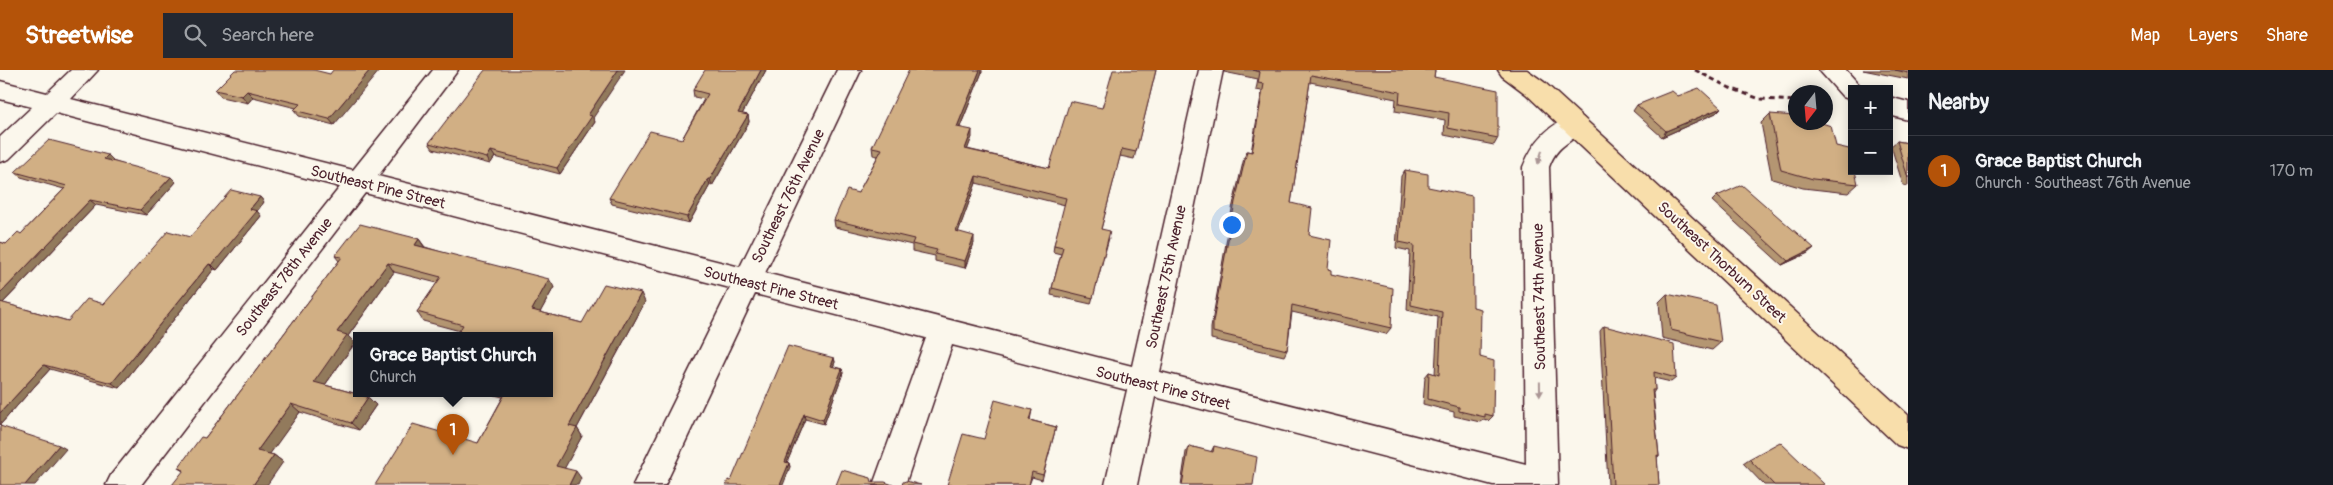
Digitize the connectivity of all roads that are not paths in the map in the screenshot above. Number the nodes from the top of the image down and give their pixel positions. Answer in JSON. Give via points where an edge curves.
{"nodes":[{"id":1,"x":86,"y":70,"type":"edge"},
{"id":2,"x":446,"y":70,"type":"edge"},
{"id":3,"x":848,"y":70,"type":"edge"},
{"id":4,"x":1211,"y":70,"type":"edge"},
{"id":5,"x":1510,"y":70,"type":"edge"},
{"id":6,"x":1831,"y":70,"type":"edge"},
{"id":7,"x":1529,"y":79,"type":"edge"},
{"id":8,"x":1848,"y":88,"type":"edge"},
{"id":9,"x":0,"y":90,"type":"edge"},
{"id":10,"x":51,"y":104,"type":"junction"},
{"id":11,"x":1893,"y":107,"type":"edge"},
{"id":12,"x":1908,"y":111,"type":"edge"},
{"id":13,"x":1574,"y":125,"type":"junction"},
{"id":14,"x":0,"y":152,"type":"edge"},
{"id":15,"x":359,"y":182,"type":"junction"},
{"id":16,"x":746,"y":282,"type":"junction"},
{"id":17,"x":942,"y":332,"type":"junction"},
{"id":18,"x":1143,"y":382,"type":"junction"},
{"id":19,"x":1908,"y":435,"type":"edge"},
{"id":20,"x":1542,"y":484,"type":"edge"},
{"id":21,"x":122,"y":485,"type":"edge"},
{"id":22,"x":649,"y":485,"type":"edge"},
{"id":23,"x":889,"y":485,"type":"edge"},
{"id":24,"x":1121,"y":485,"type":"edge"}],
"edges":[{"from":1,"to":10,"type":"street"},
{"from":2,"to":15,"type":"street","name":"Southeast 78th Avenue"},
{"from":3,"to":16,"type":"street","name":"Southeast 76th Avenue"},
{"from":4,"to":18,"type":"street","name":"Southeast 75th Avenue"},
{"from":5,"to":7,"type":"main road","name":"Southeast Thorburn Street"},
{"from":6,"to":8,"type":"street"},
{"from":7,"to":13,"type":"main road","name":"Southeast Thorburn Street"},
{"from":9,"to":10,"type":"street","name":"Southeast Pine Street"},
{"from":10,"to":14,"type":"street"},
{"from":10,"to":15,"type":"street","name":"Southeast Pine Street"},
{"from":11,"to":12,"type":"street"},
{"from":13,"to":19,"type":"main road","name":"Southeast Thorburn Street"},
{"from":13,"to":20,"type":"street","name":"Southeast 74th Avenue","one_way":true,"via":[[1542,149],[1536,167]]},
{"from":15,"to":16,"type":"street","name":"Southeast Pine Street"},
{"from":15,"to":21,"type":"street","name":"Southeast 78th Avenue"},
{"from":16,"to":17,"type":"street","name":"Southeast Pine Street"},
{"from":16,"to":22,"type":"street","name":"Southeast 76th Avenue"},
{"from":17,"to":18,"type":"street","name":"Southeast Pine Street"},
{"from":17,"to":23,"type":"street"},
{"from":18,"to":20,"type":"street","name":"Southeast Pine Street"},
{"from":18,"to":24,"type":"street","name":"Southeast 75th Avenue"}]}
